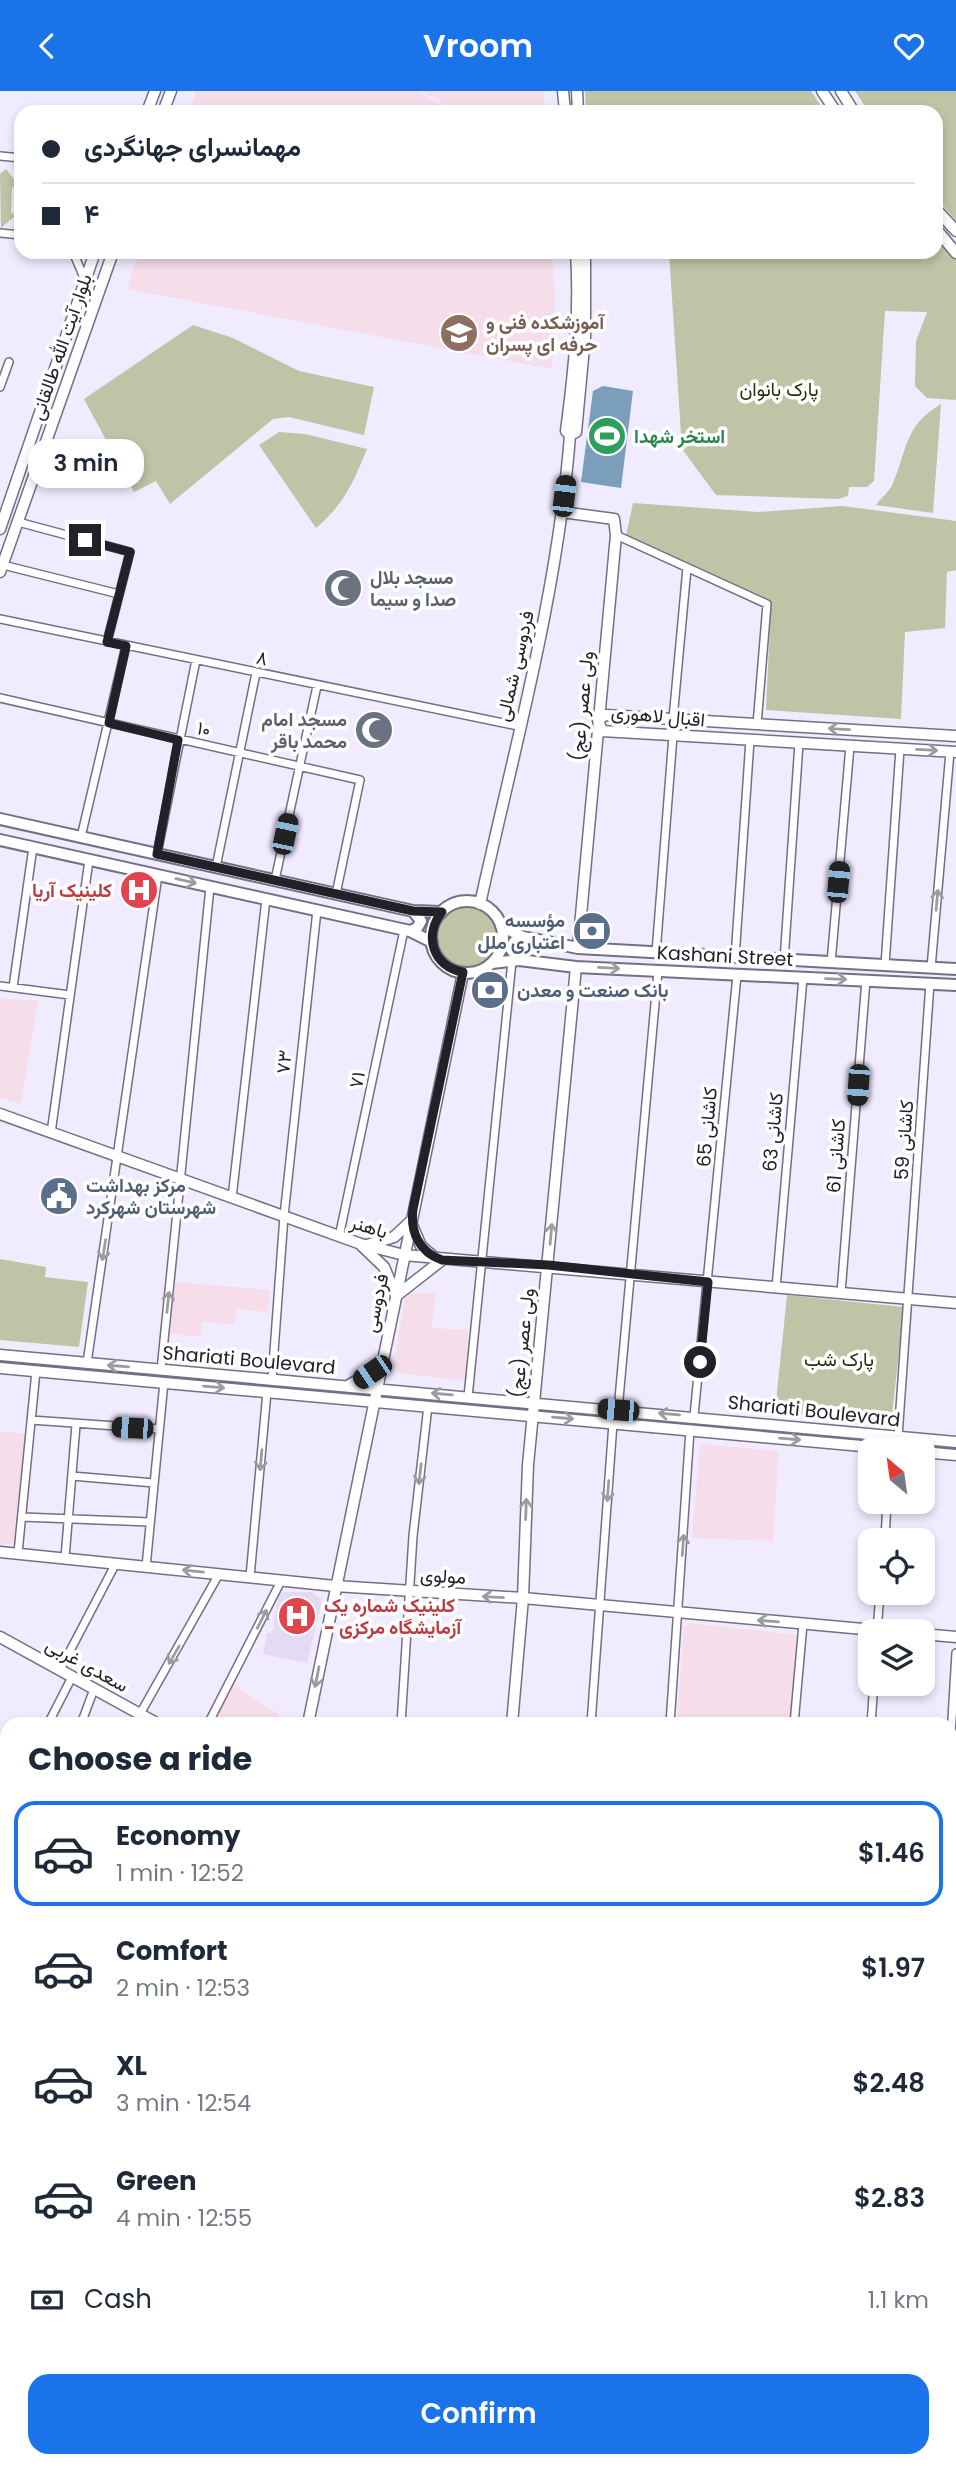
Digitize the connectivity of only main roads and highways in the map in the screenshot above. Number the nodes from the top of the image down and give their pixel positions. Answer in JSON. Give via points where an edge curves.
{"nodes":[{"id":1,"x":943,"y":217,"type":"edge"},
{"id":2,"x":956,"y":231,"type":"edge"},
{"id":3,"x":943,"y":237,"type":"edge"},
{"id":4,"x":956,"y":253,"type":"edge"},
{"id":5,"x":92,"y":259,"type":"edge"},
{"id":6,"x":111,"y":259,"type":"edge"},
{"id":7,"x":577,"y":259,"type":"edge"},
{"id":8,"x":585,"y":259,"type":"edge"},
{"id":9,"x":570,"y":435,"type":"junction"},
{"id":10,"x":4,"y":504,"type":"edge"},
{"id":11,"x":562,"y":512,"type":"junction"},
{"id":12,"x":0,"y":529,"type":"edge"},
{"id":13,"x":1,"y":569,"type":"edge"},
{"id":14,"x":598,"y":720,"type":"junction"},
{"id":15,"x":956,"y":736,"type":"edge"},
{"id":16,"x":953,"y":752,"type":"edge"},
{"id":17,"x":0,"y":819,"type":"edge"},
{"id":18,"x":0,"y":825,"type":"edge"},
{"id":19,"x":0,"y":834,"type":"edge"},
{"id":20,"x":0,"y":840,"type":"edge"},
{"id":21,"x":127,"y":847,"type":"junction"},
{"id":22,"x":123,"y":867,"type":"junction"},
{"id":23,"x":480,"y":904,"type":"junction"},
{"id":24,"x":413,"y":911,"type":"junction"},
{"id":25,"x":442,"y":912,"type":"junction"},
{"id":26,"x":501,"y":926,"type":"junction"},
{"id":27,"x":407,"y":931,"type":"junction"},
{"id":28,"x":523,"y":937,"type":"junction"},
{"id":29,"x":432,"y":942,"type":"junction"},
{"id":30,"x":578,"y":948,"type":"junction"},
{"id":31,"x":515,"y":961,"type":"junction"},
{"id":32,"x":492,"y":963,"type":"junction"},
{"id":33,"x":576,"y":967,"type":"junction"},
{"id":34,"x":956,"y":969,"type":"edge"},
{"id":35,"x":463,"y":972,"type":"junction"},
{"id":36,"x":956,"y":985,"type":"edge"},
{"id":37,"x":0,"y":1114,"type":"edge"},
{"id":38,"x":411,"y":1221,"type":"junction"},
{"id":39,"x":360,"y":1244,"type":"junction"},
{"id":40,"x":404,"y":1255,"type":"junction"},
{"id":41,"x":442,"y":1260,"type":"junction"},
{"id":42,"x":548,"y":1265,"type":"junction"},
{"id":43,"x":396,"y":1297,"type":"junction"},
{"id":44,"x":956,"y":1303,"type":"edge"},
{"id":45,"x":0,"y":1355,"type":"edge"},
{"id":46,"x":381,"y":1365,"type":"junction"},
{"id":47,"x":0,"y":1368,"type":"edge"},
{"id":48,"x":346,"y":1386,"type":"junction"},
{"id":49,"x":376,"y":1389,"type":"junction"},
{"id":50,"x":400,"y":1391,"type":"junction"},
{"id":51,"x":373,"y":1402,"type":"junction"},
{"id":52,"x":534,"y":1403,"type":"junction"},
{"id":53,"x":533,"y":1415,"type":"junction"},
{"id":54,"x":898,"y":1437,"type":"edge"},
{"id":55,"x":935,"y":1440,"type":"edge"},
{"id":56,"x":956,"y":1441,"type":"edge"},
{"id":57,"x":858,"y":1446,"type":"edge"},
{"id":58,"x":935,"y":1453,"type":"edge"},
{"id":59,"x":956,"y":1455,"type":"edge"},
{"id":60,"x":0,"y":1552,"type":"edge"},
{"id":61,"x":335,"y":1586,"type":"junction"},
{"id":62,"x":523,"y":1598,"type":"junction"},
{"id":63,"x":858,"y":1629,"type":"edge"},
{"id":64,"x":935,"y":1635,"type":"edge"},
{"id":65,"x":0,"y":1637,"type":"edge"},
{"id":66,"x":956,"y":1637,"type":"edge"},
{"id":67,"x":145,"y":1717,"type":"edge"},
{"id":68,"x":309,"y":1717,"type":"edge"},
{"id":69,"x":513,"y":1717,"type":"edge"}],
"edges":[{"from":1,"to":2,"type":"main road"},
{"from":3,"to":4,"type":"main road"},
{"from":5,"to":10,"type":"main road","name":"بلوار آیت الله طالقانی"},
{"from":6,"to":13,"type":"main road","name":"بلوار آیت الله طالقانی"},
{"from":7,"to":9,"type":"main road","name":"فردوسی شمالی","via":[[579,289],[566,431]]},
{"from":8,"to":9,"type":"main road","name":"فردوسی شمالی","via":[[584,350],[576,432]]},
{"from":9,"to":11,"type":"main road","name":"فردوسی شمالی"},
{"from":10,"to":12,"type":"main road","name":"بلوار آیت الله طالقانی"},
{"from":11,"to":14,"type":"main road","name":"ولی عصر (عج)","via":[[614,519]]},
{"from":11,"to":23,"type":"main road","name":"فردوسی شمالی","via":[[548,599]]},
{"from":15,"to":14,"type":"main road","name":"اقبال لاهوری","one_way":true,"via":[[605,715]]},
{"from":14,"to":16,"type":"main road","name":"اقبال لاهوری","one_way":true,"via":[[602,731]]},
{"from":14,"to":30,"type":"main road","name":"ولی عصر (عج)"},
{"from":17,"to":21,"type":"main road"},
{"from":18,"to":21,"type":"main road","via":[[116,851]]},
{"from":19,"to":22,"type":"main road","via":[[114,859]]},
{"from":20,"to":22,"type":"main road"},
{"from":21,"to":24,"type":"main road"},
{"from":22,"to":27,"type":"main road","one_way":true},
{"from":23,"to":25,"type":"main road","via":[[461,902]]},
{"from":23,"to":26,"type":"main road","via":[[493,912]]},
{"from":24,"to":25,"type":"main road"},
{"from":24,"to":27,"type":"main road","via":[[421,921]]},
{"from":25,"to":29,"type":"main road","via":[[433,927]]},
{"from":26,"to":28,"type":"main road","name":"Kashani Street"},
{"from":26,"to":32,"type":"main road","via":[[502,945]]},
{"from":27,"to":29,"type":"main road"},
{"from":28,"to":30,"type":"main road","name":"Kashani Street"},
{"from":28,"to":31,"type":"main road","via":[[511,949]]},
{"from":29,"to":35,"type":"main road","via":[[443,963]]},
{"from":30,"to":34,"type":"main road","name":"Kashani Street"},
{"from":31,"to":32,"type":"main road","name":"Kashani Street"},
{"from":31,"to":33,"type":"main road","name":"Kashani Street"},
{"from":32,"to":35,"type":"main road"},
{"from":33,"to":36,"type":"main road","name":"Kashani Street","one_way":true},
{"from":42,"to":33,"type":"main road","name":"ولی عصر (عج)","one_way":true},
{"from":35,"to":38,"type":"main road","name":"فردوسی"},
{"from":37,"to":39,"type":"main road","name":"باهنر"},
{"from":38,"to":39,"type":"main road","via":[[388,1240]]},
{"from":38,"to":40,"type":"main road","name":"فردوسی"},
{"from":38,"to":41,"type":"main road","via":[[428,1255]]},
{"from":39,"to":40,"type":"main road","name":"باهنر"},
{"from":39,"to":43,"type":"main road","via":[[384,1268]]},
{"from":40,"to":41,"type":"main road","name":"باهنر"},
{"from":40,"to":43,"type":"main road","name":"فردوسی"},
{"from":41,"to":42,"type":"main road","name":"باهنر"},
{"from":41,"to":43,"type":"main road"},
{"from":42,"to":44,"type":"main road","name":"باهنر"},
{"from":42,"to":52,"type":"main road","name":"ولی عصر (عج)"},
{"from":43,"to":46,"type":"main road","name":"فردوسی"},
{"from":48,"to":45,"type":"main road","name":"Shariati Boulevard","one_way":true},
{"from":46,"to":48,"type":"main road"},
{"from":46,"to":49,"type":"main road","name":"فردوسی"},
{"from":46,"to":50,"type":"main road"},
{"from":47,"to":51,"type":"main road","name":"Shariati Boulevard","one_way":true},
{"from":48,"to":49,"type":"main road","name":"Shariati Boulevard"},
{"from":49,"to":50,"type":"main road","name":"Shariati Boulevard"},
{"from":49,"to":51,"type":"main road","name":"فردوسی"},
{"from":52,"to":50,"type":"main road","name":"Shariati Boulevard","one_way":true},
{"from":51,"to":53,"type":"main road","name":"Shariati Boulevard"},
{"from":51,"to":61,"type":"main road","name":"فردوسی"},
{"from":52,"to":53,"type":"main road","name":"ولی عصر (عج)"},
{"from":54,"to":52,"type":"main road","name":"Shariati Boulevard","one_way":true},
{"from":53,"to":57,"type":"main road","name":"Shariati Boulevard","one_way":true},
{"from":62,"to":53,"type":"main road","name":"ولی عصر (عج)","one_way":true},
{"from":55,"to":56,"type":"main road","name":"Shariati Boulevard"},
{"from":58,"to":59,"type":"main road"},
{"from":61,"to":60,"type":"main road","name":"مولوی","one_way":true},
{"from":62,"to":61,"type":"main road","name":"مولوی","one_way":true},
{"from":61,"to":68,"type":"main road","name":"فردوسی","one_way":true},
{"from":63,"to":62,"type":"main road","name":"مولوی","one_way":true},
{"from":62,"to":69,"type":"main road","name":"ولی عصر (عج)"},
{"from":64,"to":66,"type":"main road"},
{"from":65,"to":67,"type":"main road","name":"سعدی غربی"}]}
